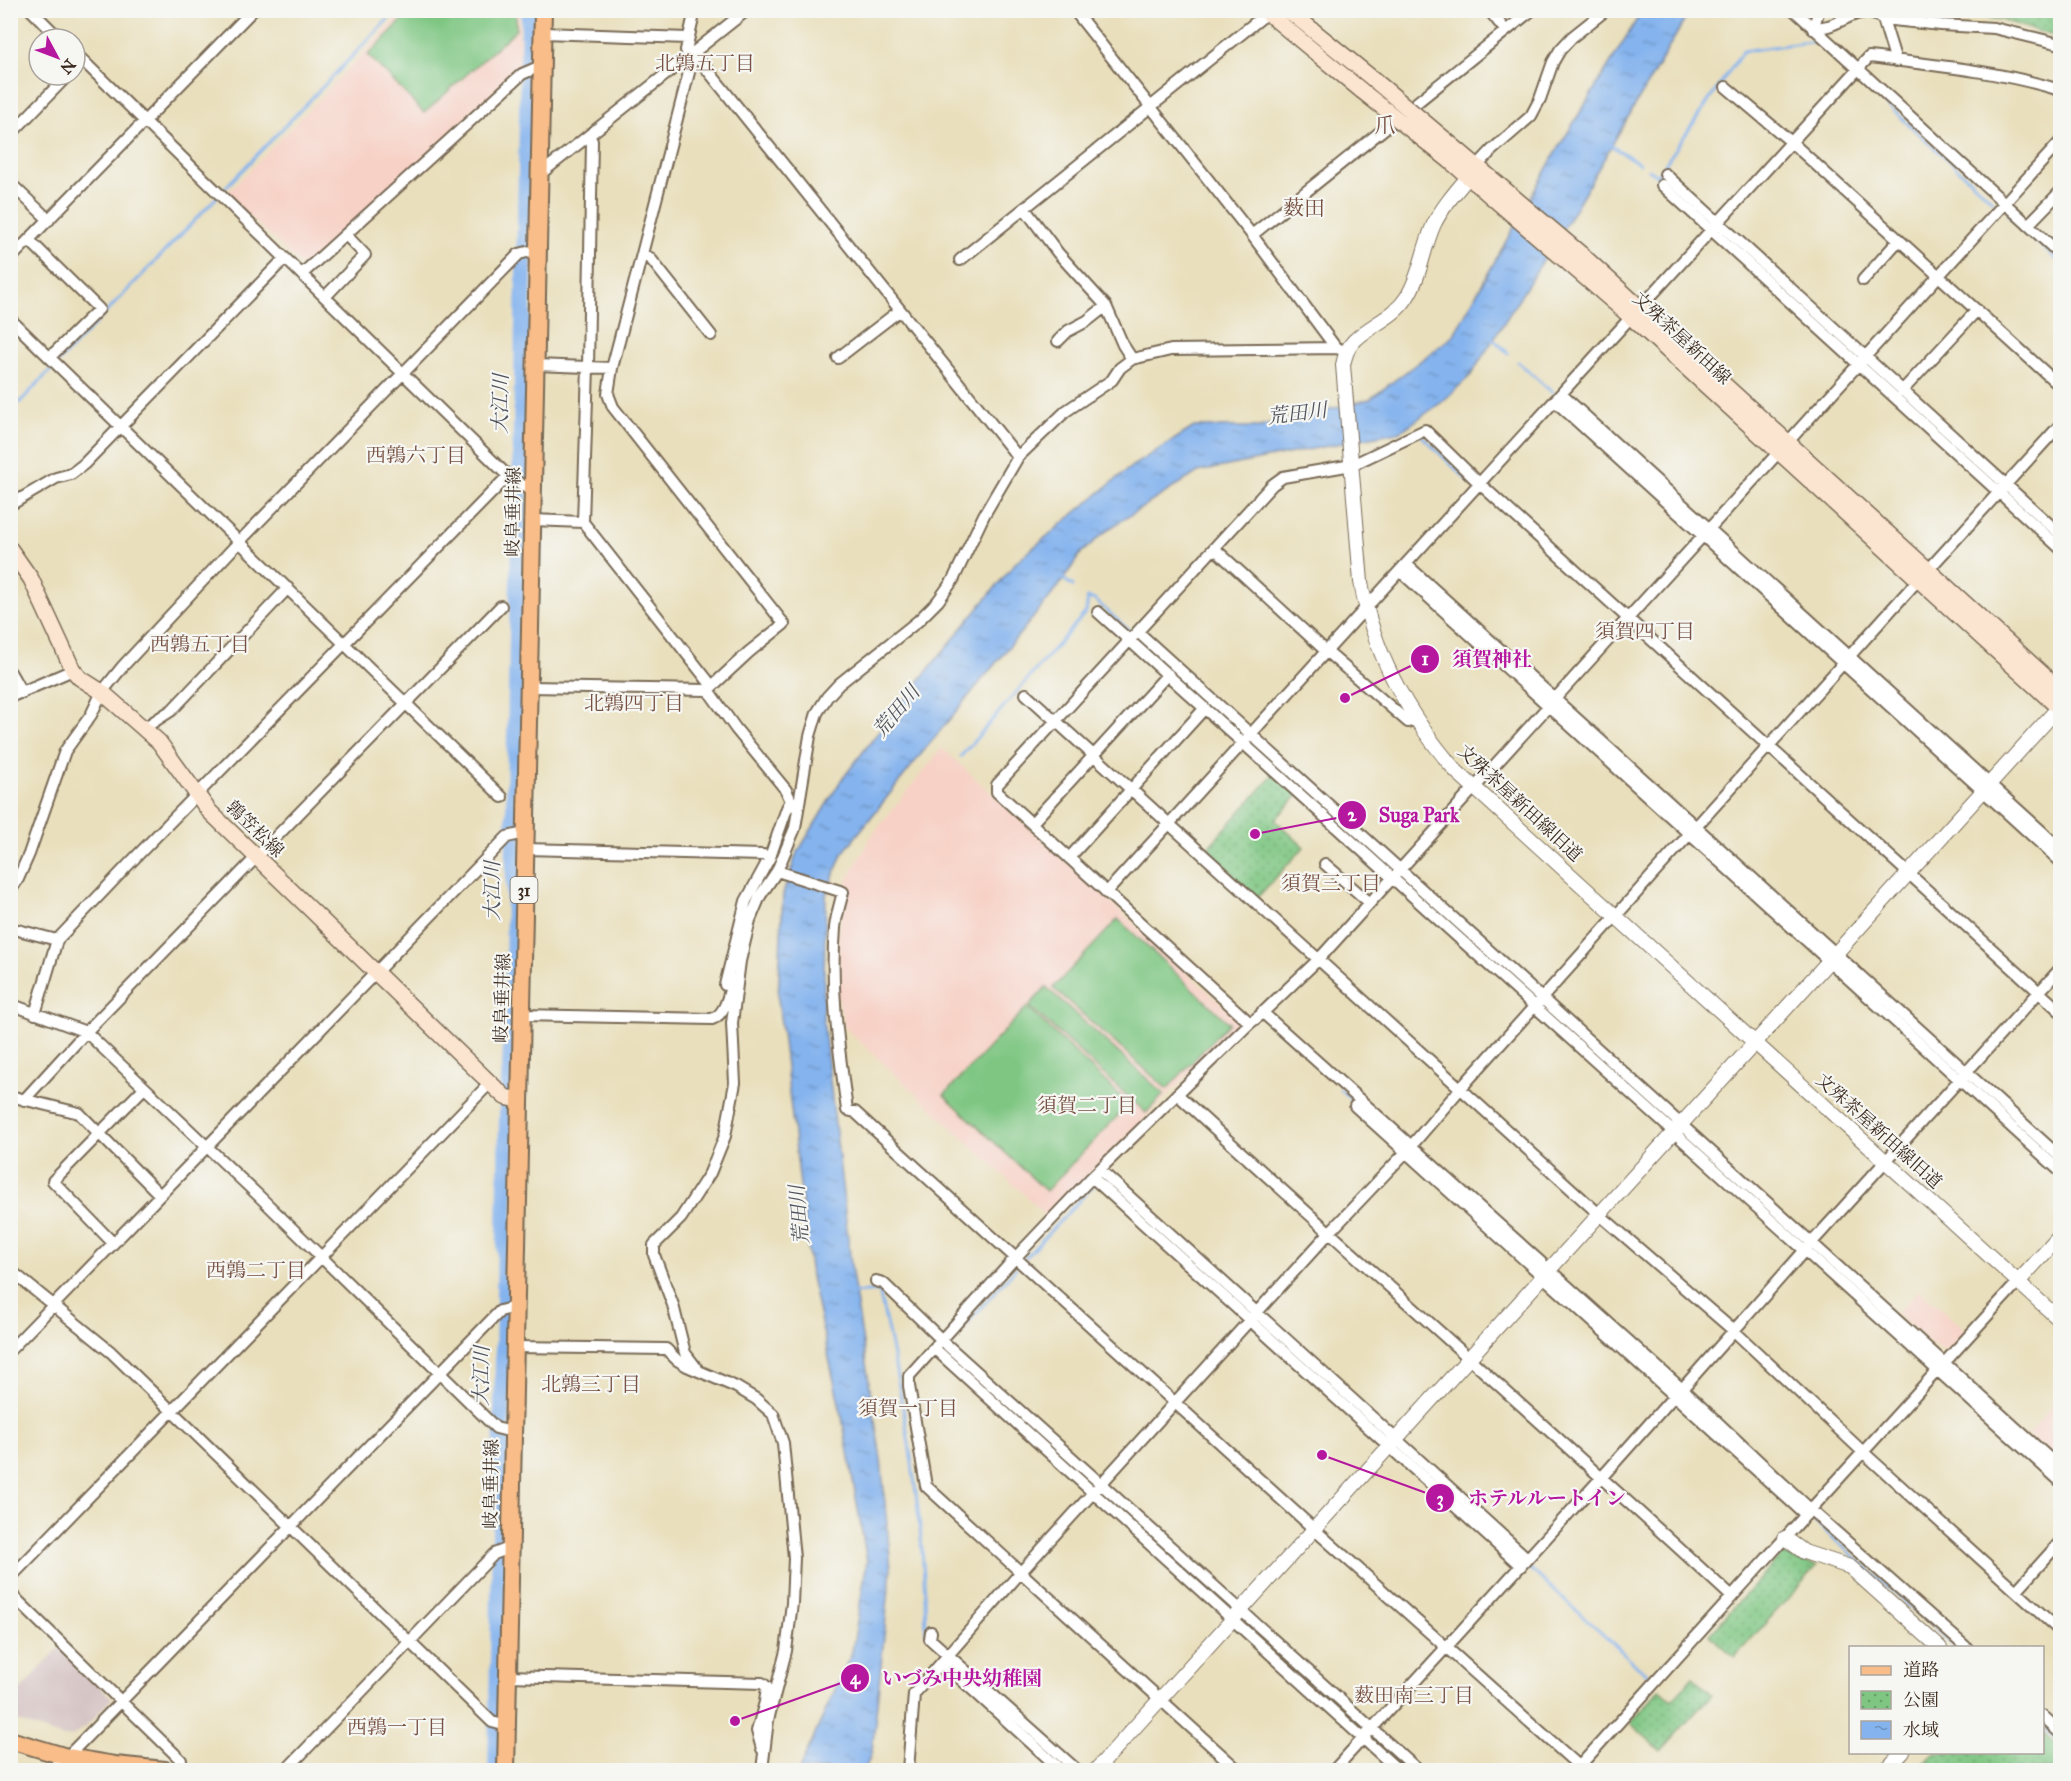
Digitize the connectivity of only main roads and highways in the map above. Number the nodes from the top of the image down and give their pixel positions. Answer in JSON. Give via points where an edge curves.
{"nodes":[{"id":1,"x":543,"y":10,"type":"edge"},
{"id":2,"x":1288,"y":10,"type":"edge"},
{"id":3,"x":1267,"y":12,"type":"edge"},
{"id":4,"x":1455,"y":156,"type":"junction"},
{"id":5,"x":10,"y":549,"type":"edge"},
{"id":6,"x":1923,"y":575,"type":"junction"},
{"id":7,"x":2061,"y":690,"type":"edge"},
{"id":8,"x":2060,"y":708,"type":"edge"},
{"id":9,"x":512,"y":1099,"type":"junction"},
{"id":10,"x":10,"y":1740,"type":"edge"},
{"id":11,"x":165,"y":1770,"type":"edge"},
{"id":12,"x":506,"y":1770,"type":"edge"}],
"edges":[{"from":1,"to":9,"type":"main road","name":"岐阜垂井線","number":"31","via":[[543,33],[534,69],[539,173],[534,251],[536,365],[521,483],[532,520],[521,1016]]},
{"from":2,"to":4,"type":"main road","name":"文殊茶屋新田線","bridge":true,"via":[[1373,79]]},
{"from":3,"to":4,"type":"main road","name":"文殊茶屋新田線","bridge":true,"via":[[1362,91]]},
{"from":4,"to":6,"type":"main road","name":"文殊茶屋新田線","via":[[1636,312]]},
{"from":5,"to":9,"type":"main road","name":"鶉笠松線","via":[[31,579],[80,678],[159,742],[209,811],[490,1083]]},
{"from":6,"to":7,"type":"main road","name":"文殊茶屋新田線"},
{"from":6,"to":8,"type":"main road","name":"文殊茶屋新田線"},
{"from":9,"to":12,"type":"main road","name":"岐阜垂井線","number":"31","via":[[508,1309],[514,1347],[504,1430],[502,1550],[508,1676],[500,1725]]},
{"from":10,"to":11,"type":"main road","via":[[67,1756]]}]}
